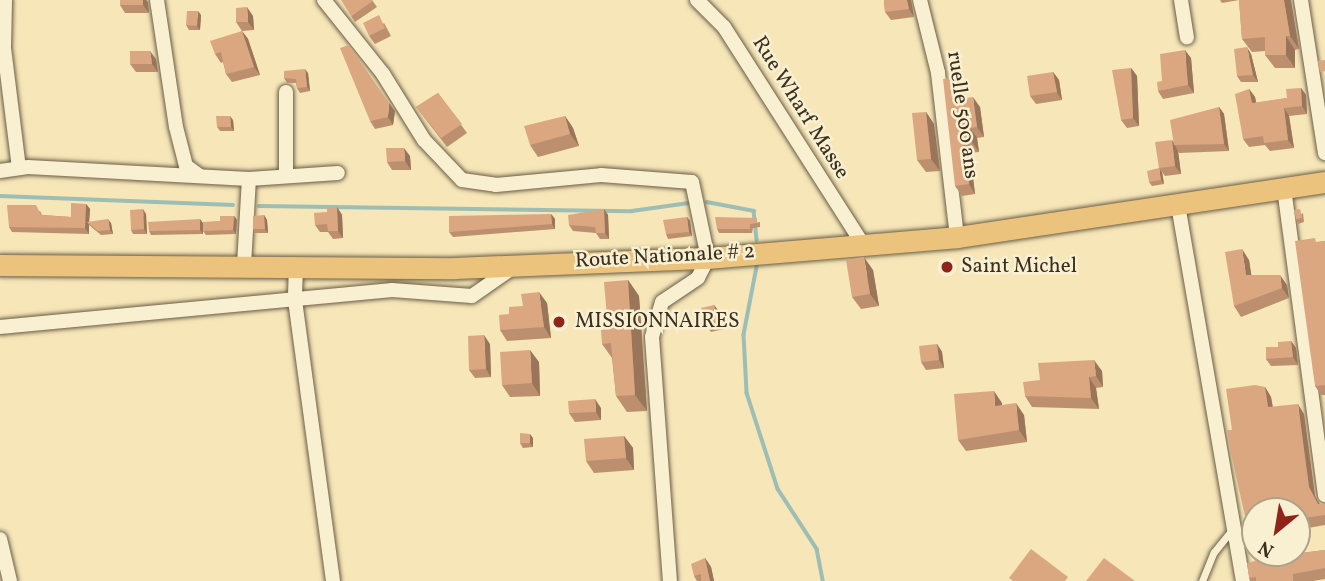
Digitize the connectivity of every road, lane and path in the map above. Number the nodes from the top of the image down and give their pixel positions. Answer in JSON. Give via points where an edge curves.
{"nodes":[{"id":1,"x":5,"y":0,"type":"edge"},
{"id":2,"x":157,"y":0,"type":"edge"},
{"id":3,"x":324,"y":0,"type":"edge"},
{"id":4,"x":697,"y":0,"type":"edge"},
{"id":5,"x":920,"y":0,"type":"edge"},
{"id":6,"x":1181,"y":0,"type":"edge"},
{"id":7,"x":1301,"y":0,"type":"edge"},
{"id":8,"x":1186,"y":38,"type":"dead end"},
{"id":9,"x":286,"y":92,"type":"dead end"},
{"id":10,"x":1325,"y":153,"type":"edge"},
{"id":11,"x":19,"y":168,"type":"junction"},
{"id":12,"x":0,"y":171,"type":"edge"},
{"id":13,"x":286,"y":173,"type":"junction"},
{"id":14,"x":338,"y":173,"type":"dead end"},
{"id":15,"x":201,"y":177,"type":"junction"},
{"id":16,"x":249,"y":178,"type":"junction"},
{"id":17,"x":1325,"y":182,"type":"edge"},
{"id":18,"x":1284,"y":188,"type":"junction"},
{"id":19,"x":1178,"y":205,"type":"junction"},
{"id":20,"x":957,"y":237,"type":"junction"},
{"id":21,"x":862,"y":243,"type":"junction"},
{"id":22,"x":708,"y":258,"type":"junction"},
{"id":23,"x":519,"y":264,"type":"junction"},
{"id":24,"x":0,"y":265,"type":"edge"},
{"id":25,"x":243,"y":265,"type":"junction"},
{"id":26,"x":296,"y":266,"type":"junction"},
{"id":27,"x":295,"y":300,"type":"junction"},
{"id":28,"x":2,"y":331,"type":"edge"},
{"id":29,"x":1325,"y":495,"type":"edge"},
{"id":30,"x":1234,"y":527,"type":"junction"},
{"id":31,"x":0,"y":539,"type":"edge"},
{"id":32,"x":10,"y":581,"type":"edge"},
{"id":33,"x":333,"y":581,"type":"edge"},
{"id":34,"x":670,"y":581,"type":"edge"},
{"id":35,"x":1202,"y":581,"type":"edge"},
{"id":36,"x":1243,"y":581,"type":"edge"}],
"edges":[{"from":1,"to":11,"type":"street","via":[[4,48]]},
{"from":2,"to":15,"type":"street","via":[[176,127],[186,166]]},
{"from":3,"to":22,"type":"street","via":[[383,74],[425,140],[462,180],[496,185],[601,175],[692,182]]},
{"from":4,"to":21,"type":"street","name":"Rue Wharf Masse","via":[[724,27]]},
{"from":5,"to":20,"type":"street","name":"ruelle 500 ans","via":[[938,73]]},
{"from":6,"to":8,"type":"street"},
{"from":7,"to":10,"type":"street"},
{"from":9,"to":13,"type":"street"},
{"from":11,"to":12,"type":"street"},
{"from":11,"to":15,"type":"street"},
{"from":13,"to":14,"type":"street"},
{"from":13,"to":16,"type":"street"},
{"from":15,"to":16,"type":"street"},
{"from":16,"to":25,"type":"street"},
{"from":17,"to":18,"type":"main road","name":"Route Nationale # 2"},
{"from":18,"to":19,"type":"main road","name":"Route Nationale # 2"},
{"from":18,"to":29,"type":"street"},
{"from":19,"to":20,"type":"main road","name":"Route Nationale # 2"},
{"from":19,"to":30,"type":"street","via":[[1206,388]]},
{"from":20,"to":21,"type":"main road","name":"Route Nationale # 2"},
{"from":21,"to":22,"type":"main road","name":"Route Nationale # 2"},
{"from":22,"to":23,"type":"main road","name":"Route Nationale # 2"},
{"from":22,"to":34,"type":"street","via":[[698,278],[663,302],[652,337]]},
{"from":23,"to":26,"type":"main road","name":"Route Nationale # 2"},
{"from":23,"to":27,"type":"street","via":[[471,296],[392,290]]},
{"from":24,"to":25,"type":"main road","name":"Route Nationale # 2"},
{"from":25,"to":26,"type":"main road","name":"Route Nationale # 2"},
{"from":26,"to":27,"type":"street"},
{"from":27,"to":28,"type":"street"},
{"from":27,"to":33,"type":"street"},
{"from":30,"to":35,"type":"lane","via":[[1214,552]]},
{"from":30,"to":36,"type":"street"},
{"from":31,"to":32,"type":"street"}]}
